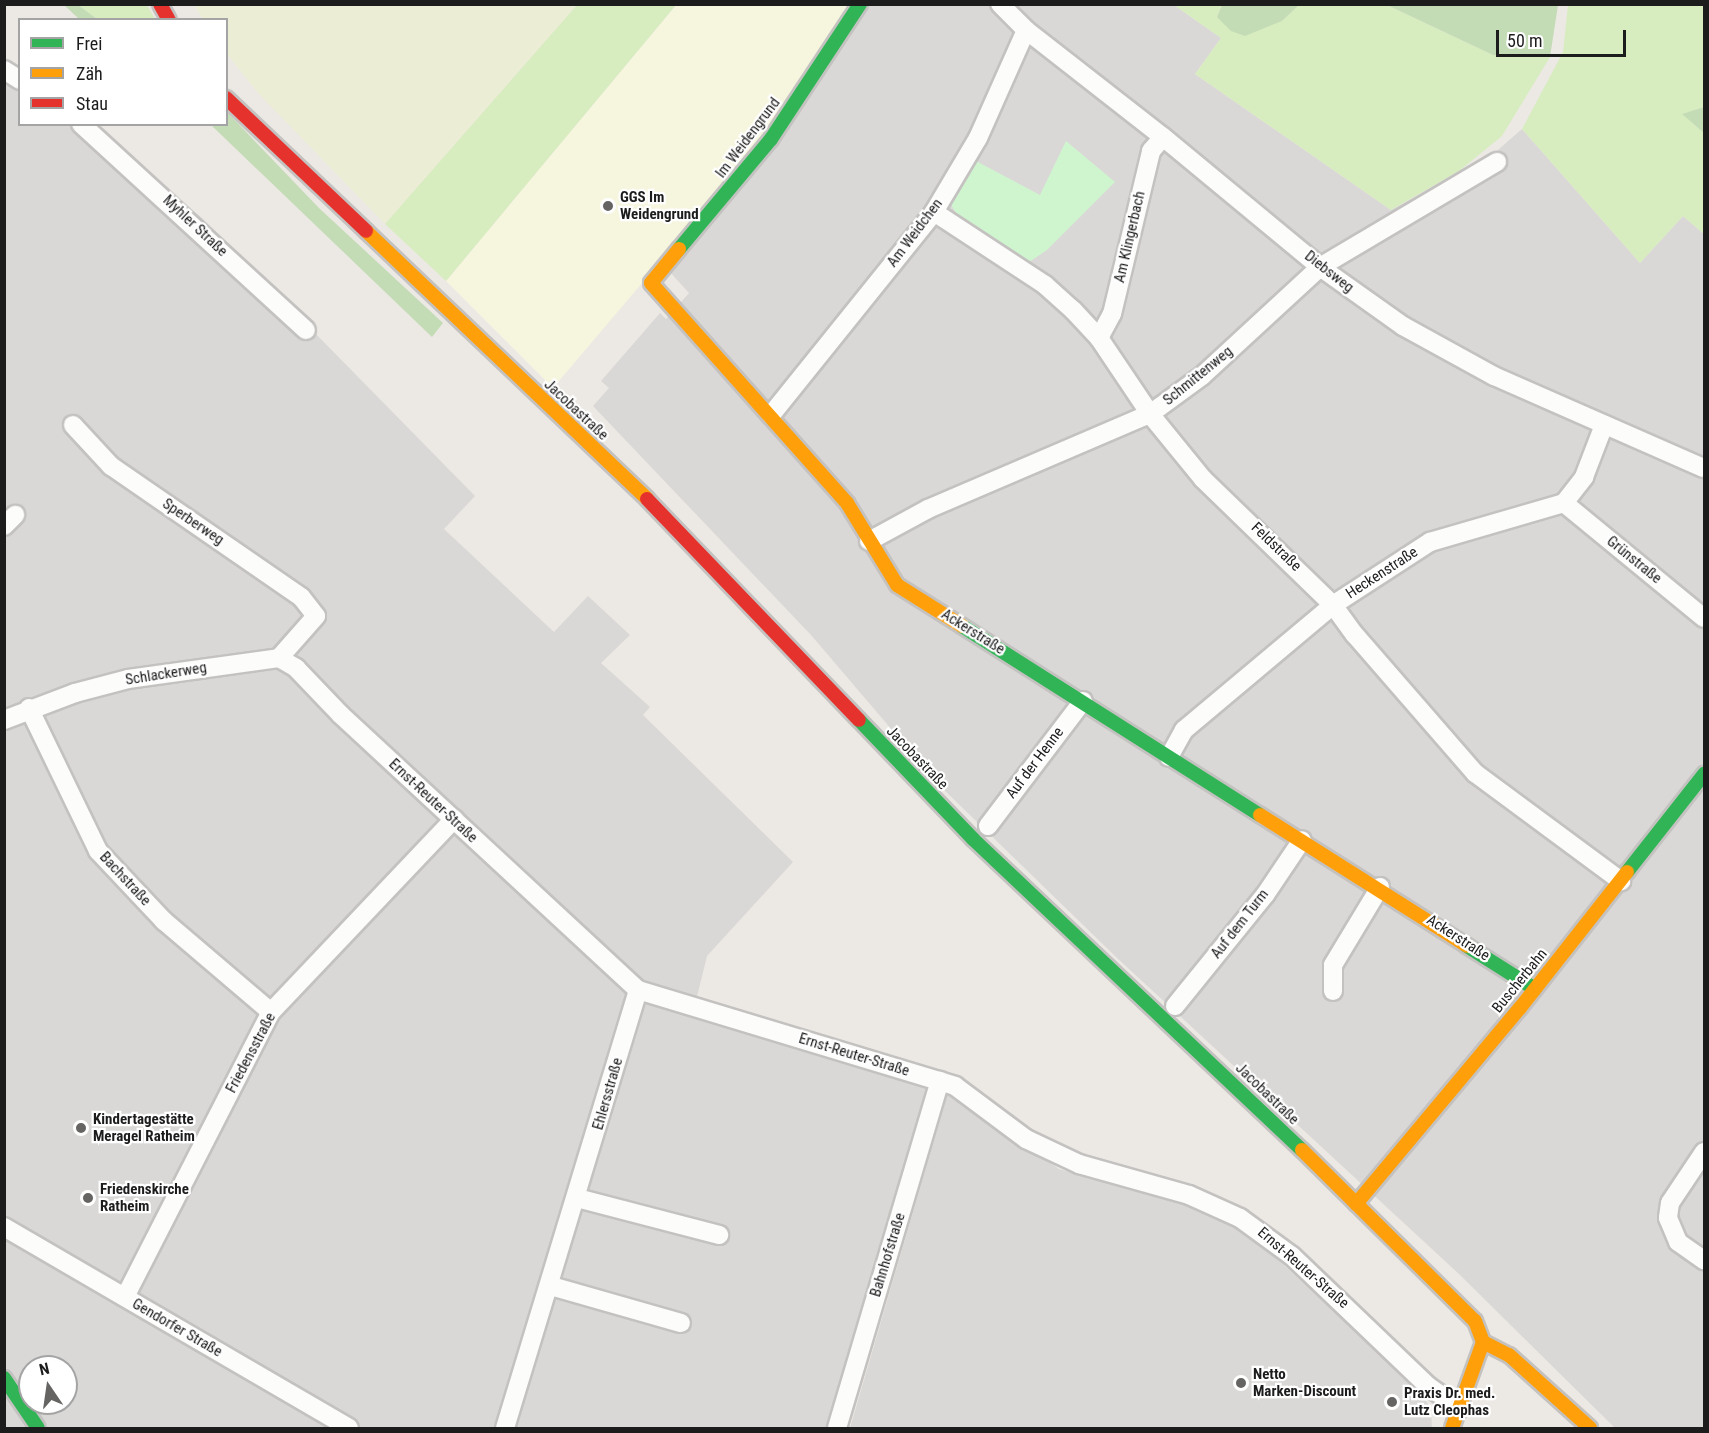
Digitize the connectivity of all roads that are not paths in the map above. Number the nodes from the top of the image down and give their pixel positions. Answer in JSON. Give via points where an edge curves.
{"nodes":[{"id":1,"x":160,"y":4,"type":"edge"},
{"id":2,"x":860,"y":4,"type":"edge"},
{"id":3,"x":1000,"y":4,"type":"edge"},
{"id":4,"x":168,"y":18,"type":"edge"},
{"id":5,"x":1026,"y":30,"type":"junction"},
{"id":6,"x":4,"y":70,"type":"edge"},
{"id":7,"x":18,"y":79,"type":"edge"},
{"id":8,"x":228,"y":100,"type":"edge"},
{"id":9,"x":83,"y":126,"type":"edge"},
{"id":10,"x":1163,"y":137,"type":"junction"},
{"id":11,"x":1497,"y":162,"type":"dead end"},
{"id":12,"x":934,"y":212,"type":"junction"},
{"id":13,"x":1320,"y":267,"type":"junction"},
{"id":14,"x":651,"y":284,"type":"joint"},
{"id":15,"x":306,"y":330,"type":"dead end"},
{"id":16,"x":1099,"y":338,"type":"junction"},
{"id":17,"x":1150,"y":414,"type":"junction"},
{"id":18,"x":771,"y":415,"type":"junction"},
{"id":19,"x":73,"y":424,"type":"dead end"},
{"id":20,"x":1604,"y":425,"type":"junction"},
{"id":21,"x":1704,"y":468,"type":"edge"},
{"id":22,"x":1564,"y":503,"type":"junction"},
{"id":23,"x":869,"y":541,"type":"junction"},
{"id":24,"x":1333,"y":604,"type":"junction"},
{"id":25,"x":1704,"y":618,"type":"edge"},
{"id":26,"x":279,"y":658,"type":"junction"},
{"id":27,"x":1083,"y":701,"type":"junction"},
{"id":28,"x":29,"y":708,"type":"junction"},
{"id":29,"x":4,"y":720,"type":"edge"},
{"id":30,"x":1169,"y":757,"type":"junction"},
{"id":31,"x":1704,"y":774,"type":"edge"},
{"id":32,"x":454,"y":819,"type":"junction"},
{"id":33,"x":988,"y":826,"type":"dead end"},
{"id":34,"x":1302,"y":840,"type":"junction"},
{"id":35,"x":1621,"y":881,"type":"junction"},
{"id":36,"x":1380,"y":887,"type":"junction"},
{"id":37,"x":1535,"y":989,"type":"junction"},
{"id":38,"x":638,"y":990,"type":"junction"},
{"id":39,"x":1333,"y":991,"type":"dead end"},
{"id":40,"x":1175,"y":1006,"type":"dead end"},
{"id":41,"x":271,"y":1012,"type":"junction"},
{"id":42,"x":940,"y":1081,"type":"junction"},
{"id":43,"x":1704,"y":1152,"type":"edge"},
{"id":44,"x":577,"y":1198,"type":"junction"},
{"id":45,"x":1356,"y":1204,"type":"junction"},
{"id":46,"x":4,"y":1227,"type":"edge"},
{"id":47,"x":719,"y":1236,"type":"dead end"},
{"id":48,"x":1704,"y":1260,"type":"edge"},
{"id":49,"x":551,"y":1286,"type":"junction"},
{"id":50,"x":125,"y":1297,"type":"junction"},
{"id":51,"x":681,"y":1323,"type":"dead end"},
{"id":52,"x":1483,"y":1342,"type":"junction"},
{"id":53,"x":4,"y":1377,"type":"edge"},
{"id":54,"x":1460,"y":1408,"type":"junction"},
{"id":55,"x":38,"y":1428,"type":"edge"},
{"id":56,"x":349,"y":1428,"type":"edge"},
{"id":57,"x":505,"y":1428,"type":"edge"},
{"id":58,"x":837,"y":1428,"type":"edge"},
{"id":59,"x":1452,"y":1428,"type":"edge"},
{"id":60,"x":1590,"y":1428,"type":"edge"}],
"edges":[{"from":1,"to":4,"type":"street"},
{"from":2,"to":14,"type":"street","name":"Im Weidengrund","via":[[771,139]]},
{"from":3,"to":5,"type":"street","name":"Diebsweg"},
{"from":5,"to":10,"type":"street","name":"Diebsweg"},
{"from":5,"to":12,"type":"street","name":"Am Weidchen","via":[[978,138]]},
{"from":6,"to":7,"type":"street"},
{"from":8,"to":45,"type":"street","name":"Jacobastraße","via":[[646,498],[973,839]]},
{"from":9,"to":15,"type":"street","name":"Myhler Straße"},
{"from":10,"to":13,"type":"street","name":"Diebsweg"},
{"from":10,"to":16,"type":"street","name":"Am Klingerbach","via":[[1151,151],[1112,314]]},
{"from":11,"to":13,"type":"street","name":"Schmittenweg"},
{"from":12,"to":16,"type":"street","name":"Feldstraße","via":[[1045,285]]},
{"from":12,"to":18,"type":"street","name":"Am Weidchen"},
{"from":13,"to":17,"type":"street","name":"Schmittenweg","via":[[1202,376]]},
{"from":13,"to":20,"type":"street","name":"Diebsweg","via":[[1403,326],[1494,376]]},
{"from":14,"to":18,"type":"street","name":"Ackerstraße"},
{"from":16,"to":17,"type":"street","name":"Feldstraße"},
{"from":17,"to":23,"type":"street","name":"Schmittenweg","via":[[928,509]]},
{"from":17,"to":24,"type":"street","name":"Feldstraße","via":[[1203,479]]},
{"from":18,"to":23,"type":"street","name":"Ackerstraße","via":[[847,503]]},
{"from":19,"to":26,"type":"street","name":"Sperberweg","via":[[111,466],[301,597],[316,616]]},
{"from":20,"to":21,"type":"street","name":"Diebsweg"},
{"from":20,"to":22,"type":"street","via":[[1584,477]]},
{"from":22,"to":24,"type":"street","name":"Heckenstraße","via":[[1430,542]]},
{"from":22,"to":25,"type":"street","name":"Grünstraße"},
{"from":23,"to":27,"type":"street","name":"Ackerstraße","via":[[897,585]]},
{"from":24,"to":30,"type":"street","name":"Heckenstraße","via":[[1184,730]]},
{"from":24,"to":35,"type":"street","name":"Feldstraße","via":[[1474,773]]},
{"from":26,"to":28,"type":"street","name":"Schlackerweg","via":[[128,679]]},
{"from":26,"to":32,"type":"street","name":"Ernst-Reuter-Straße","via":[[296,668]]},
{"from":27,"to":30,"type":"street","name":"Ackerstraße"},
{"from":27,"to":33,"type":"street","name":"Auf der Henne"},
{"from":28,"to":29,"type":"street","name":"Schlackerweg"},
{"from":28,"to":41,"type":"street","name":"Bachstraße","via":[[98,851],[164,921]]},
{"from":30,"to":34,"type":"street","name":"Ackerstraße"},
{"from":31,"to":35,"type":"street","name":"Buscherbahn"},
{"from":32,"to":38,"type":"street","name":"Ernst-Reuter-Straße"},
{"from":32,"to":41,"type":"street","name":"Friedensstraße"},
{"from":34,"to":36,"type":"street","name":"Ackerstraße"},
{"from":34,"to":40,"type":"street","name":"Auf dem Turm","via":[[1264,895]]},
{"from":35,"to":37,"type":"street","name":"Buscherbahn"},
{"from":36,"to":37,"type":"street","name":"Ackerstraße"},
{"from":36,"to":39,"type":"street","via":[[1333,965]]},
{"from":37,"to":45,"type":"street","name":"Buscherbahn"},
{"from":38,"to":42,"type":"street","name":"Ernst-Reuter-Straße"},
{"from":38,"to":44,"type":"street","name":"Ehlersstraße"},
{"from":41,"to":50,"type":"street","name":"Friedensstraße"},
{"from":42,"to":54,"type":"street","name":"Ernst-Reuter-Straße","via":[[956,1086],[1026,1139],[1078,1164],[1189,1195],[1254,1225],[1428,1386]]},
{"from":42,"to":58,"type":"street","name":"Bahnhofstraße"},
{"from":43,"to":48,"type":"street","via":[[1670,1203],[1668,1218],[1678,1242]]},
{"from":44,"to":47,"type":"street"},
{"from":44,"to":49,"type":"street","name":"Ehlersstraße"},
{"from":45,"to":52,"type":"street","name":"Jacobastraße","via":[[1475,1321]]},
{"from":46,"to":50,"type":"street","name":"Gendorfer Straße"},
{"from":49,"to":51,"type":"street"},
{"from":49,"to":57,"type":"street","name":"Ehlersstraße","via":[[544,1294]]},
{"from":50,"to":56,"type":"street","name":"Gendorfer Straße"},
{"from":52,"to":54,"type":"street"},
{"from":52,"to":60,"type":"street","via":[[1509,1355]]},
{"from":53,"to":55,"type":"street"},
{"from":54,"to":59,"type":"street"}]}
